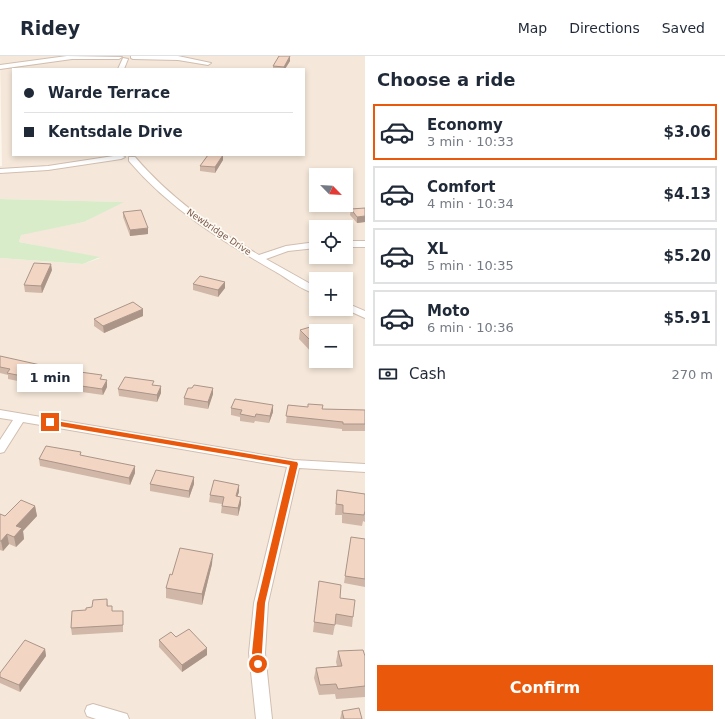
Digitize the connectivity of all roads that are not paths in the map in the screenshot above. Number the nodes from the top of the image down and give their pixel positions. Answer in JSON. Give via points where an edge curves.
{"nodes":[{"id":1,"x":133,"y":56,"type":"edge"},
{"id":2,"x":121,"y":57,"type":"edge"},
{"id":3,"x":208,"y":63,"type":"dead end"},
{"id":4,"x":0,"y":67,"type":"edge"},
{"id":5,"x":121,"y":68,"type":"edge"},
{"id":6,"x":121,"y":156,"type":"edge"},
{"id":7,"x":136,"y":157,"type":"edge"},
{"id":8,"x":0,"y":171,"type":"edge"},
{"id":9,"x":353,"y":244,"type":"edge"},
{"id":10,"x":365,"y":244,"type":"edge"},
{"id":11,"x":309,"y":245,"type":"edge"},
{"id":12,"x":259,"y":259,"type":"junction"},
{"id":13,"x":309,"y":287,"type":"edge"},
{"id":14,"x":353,"y":309,"type":"edge"},
{"id":15,"x":365,"y":315,"type":"edge"},
{"id":16,"x":0,"y":414,"type":"edge"},
{"id":17,"x":20,"y":418,"type":"junction"},
{"id":18,"x":0,"y":449,"type":"edge"},
{"id":19,"x":294,"y":464,"type":"junction"},
{"id":20,"x":365,"y":468,"type":"edge"},
{"id":21,"x":93,"y":711,"type":"dead end"},
{"id":22,"x":121,"y":719,"type":"edge"},
{"id":23,"x":264,"y":719,"type":"edge"}],
"edges":[{"from":1,"to":2,"type":"street"},
{"from":1,"to":3,"type":"street","via":[[178,58]]},
{"from":2,"to":4,"type":"street","via":[[72,57]]},
{"from":2,"to":5,"type":"street"},
{"from":6,"to":7,"type":"street"},
{"from":6,"to":8,"type":"street","via":[[48,168]]},
{"from":7,"to":12,"type":"street","name":"Newbridge Drive","via":[[140,169],[167,196],[206,226]]},
{"from":9,"to":10,"type":"street"},
{"from":11,"to":12,"type":"street","via":[[273,252]]},
{"from":12,"to":13,"type":"street","name":"Newbridge Drive"},
{"from":14,"to":15,"type":"street"},
{"from":16,"to":17,"type":"street"},
{"from":17,"to":18,"type":"street"},
{"from":17,"to":19,"type":"street"},
{"from":19,"to":20,"type":"street"},
{"from":19,"to":23,"type":"street","via":[[261,603],[257,653]]},
{"from":21,"to":22,"type":"street"}]}
